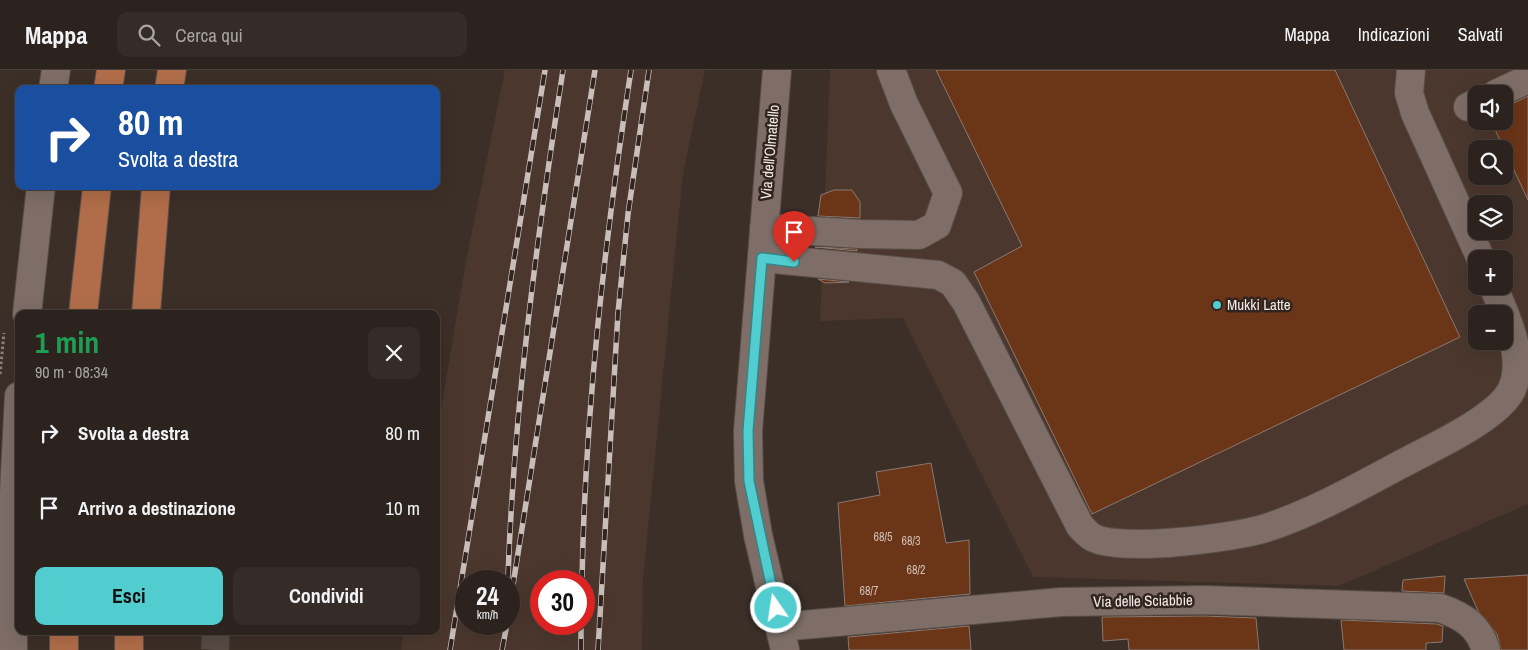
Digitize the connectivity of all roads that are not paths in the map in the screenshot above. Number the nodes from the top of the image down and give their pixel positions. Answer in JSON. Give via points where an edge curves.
{"nodes":[{"id":1,"x":56,"y":70,"type":"edge"},
{"id":2,"x":111,"y":70,"type":"edge"},
{"id":3,"x":172,"y":70,"type":"edge"},
{"id":4,"x":777,"y":70,"type":"edge"},
{"id":5,"x":891,"y":70,"type":"edge"},
{"id":6,"x":1411,"y":70,"type":"edge"},
{"id":7,"x":1528,"y":79,"type":"edge"},
{"id":8,"x":54,"y":85,"type":"edge"},
{"id":9,"x":109,"y":85,"type":"edge"},
{"id":10,"x":170,"y":85,"type":"edge"},
{"id":11,"x":1513,"y":86,"type":"edge"},
{"id":12,"x":41,"y":190,"type":"edge"},
{"id":13,"x":96,"y":190,"type":"edge"},
{"id":14,"x":156,"y":190,"type":"edge"},
{"id":15,"x":764,"y":228,"type":"junction"},
{"id":16,"x":1477,"y":250,"type":"edge"},
{"id":17,"x":762,"y":258,"type":"junction"},
{"id":18,"x":1497,"y":295,"type":"edge"},
{"id":19,"x":27,"y":310,"type":"edge"},
{"id":20,"x":82,"y":310,"type":"edge"},
{"id":21,"x":146,"y":310,"type":"edge"},
{"id":22,"x":15,"y":474,"type":"edge"},
{"id":23,"x":64,"y":635,"type":"edge"},
{"id":24,"x":129,"y":635,"type":"edge"},
{"id":25,"x":783,"y":638,"type":"edge"},
{"id":26,"x":14,"y":650,"type":"edge"},
{"id":27,"x":64,"y":650,"type":"edge"},
{"id":28,"x":129,"y":650,"type":"edge"},
{"id":29,"x":1486,"y":650,"type":"edge"}],
"edges":[{"from":1,"to":8,"type":"street"},
{"from":2,"to":9,"type":"main road"},
{"from":3,"to":10,"type":"main road"},
{"from":4,"to":15,"type":"street","name":"Via dell'Olmatello"},
{"from":5,"to":15,"type":"street","via":[[948,194],[937,225],[919,235]]},
{"from":6,"to":16,"type":"street","via":[[1410,93],[1415,113]]},
{"from":7,"to":11,"type":"street"},
{"from":12,"to":19,"type":"street"},
{"from":13,"to":20,"type":"main road"},
{"from":14,"to":21,"type":"main road"},
{"from":15,"to":17,"type":"street","name":"Via dell'Olmatello"},
{"from":17,"to":18,"type":"street","via":[[938,275],[952,283],[966,302],[1080,526],[1094,538],[1122,544],[1187,541],[1265,528],[1316,508],[1446,441],[1502,405],[1517,375],[1506,315]]},
{"from":17,"to":25,"type":"street","name":"Via dell'Olmatello","via":[[748,431],[749,481]]},
{"from":22,"to":26,"type":"street","via":[[12,533]]},
{"from":23,"to":27,"type":"main road"},
{"from":24,"to":28,"type":"main road"},
{"from":25,"to":29,"type":"street","name":"Via delle Sciabbie","via":[[1061,602],[1214,601],[1440,608],[1461,615],[1474,626]]}]}
